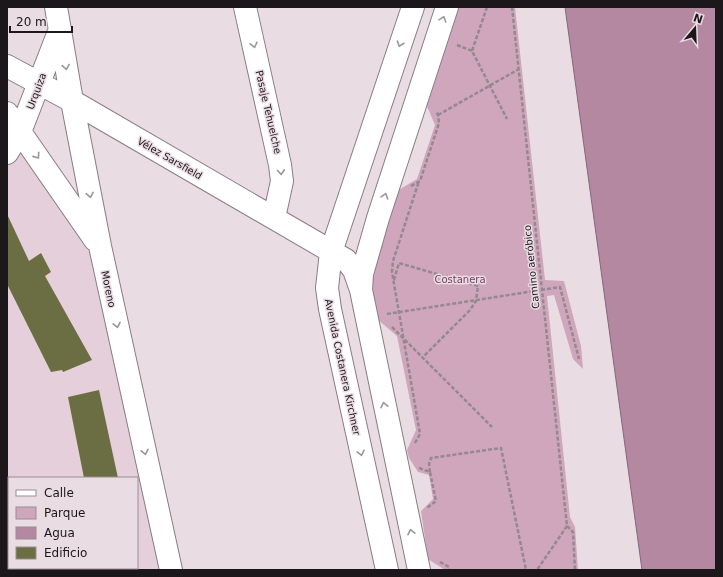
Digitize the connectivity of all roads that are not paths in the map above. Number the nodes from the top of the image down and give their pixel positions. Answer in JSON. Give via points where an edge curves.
{"nodes":[{"id":1,"x":56,"y":7,"type":"edge"},
{"id":2,"x":245,"y":7,"type":"edge"},
{"id":3,"x":413,"y":7,"type":"edge"},
{"id":4,"x":447,"y":7,"type":"edge"},
{"id":5,"x":60,"y":28,"type":"junction"},
{"id":6,"x":7,"y":66,"type":"edge"},
{"id":7,"x":39,"y":83,"type":"junction"},
{"id":8,"x":72,"y":101,"type":"junction"},
{"id":9,"x":7,"y":113,"type":"edge"},
{"id":10,"x":20,"y":132,"type":"junction"},
{"id":11,"x":7,"y":153,"type":"edge"},
{"id":12,"x":353,"y":184,"type":"junction"},
{"id":13,"x":274,"y":218,"type":"junction"},
{"id":14,"x":378,"y":218,"type":"junction"},
{"id":15,"x":296,"y":231,"type":"junction"},
{"id":16,"x":100,"y":246,"type":"junction"},
{"id":17,"x":332,"y":252,"type":"junction"},
{"id":18,"x":327,"y":288,"type":"junction"},
{"id":19,"x":361,"y":290,"type":"junction"},
{"id":20,"x":402,"y":491,"type":"junction"},
{"id":21,"x":371,"y":497,"type":"junction"},
{"id":22,"x":428,"y":565,"type":"edge"},
{"id":23,"x":170,"y":570,"type":"edge"},
{"id":24,"x":387,"y":570,"type":"edge"}],
"edges":[{"from":1,"to":5,"type":"street","name":"Moreno"},
{"from":2,"to":13,"type":"street","name":"Pasaje Tehuelche","one_way":true,"via":[[280,165],[282,181]]},
{"from":3,"to":12,"type":"street","name":"Avenida Costanera Kirchner","one_way":true},
{"from":14,"to":4,"type":"street","one_way":true},
{"from":5,"to":7,"type":"street","name":"Urquiza"},
{"from":5,"to":8,"type":"street","name":"Moreno","one_way":true},
{"from":6,"to":7,"type":"street","name":"Vélez Sarsfield"},
{"from":7,"to":8,"type":"street","name":"Vélez Sarsfield"},
{"from":7,"to":10,"type":"street","name":"Urquiza"},
{"from":8,"to":13,"type":"street","name":"Vélez Sarsfield"},
{"from":8,"to":16,"type":"street","name":"Moreno","one_way":true},
{"from":9,"to":10,"type":"street"},
{"from":10,"to":11,"type":"street","name":"Urquiza"},
{"from":10,"to":16,"type":"street","one_way":true},
{"from":12,"to":15,"type":"street","via":[[333,218],[324,226],[310,232]]},
{"from":12,"to":17,"type":"street","name":"Avenida Costanera Kirchner"},
{"from":13,"to":15,"type":"street","name":"Vélez Sarsfield"},
{"from":14,"to":17,"type":"street","via":[[361,241],[348,250]]},
{"from":14,"to":19,"type":"street","via":[[362,274]]},
{"from":15,"to":17,"type":"street","name":"Vélez Sarsfield"},
{"from":15,"to":18,"type":"street","via":[[313,257]]},
{"from":16,"to":23,"type":"street","name":"Moreno","one_way":true},
{"from":17,"to":18,"type":"street","name":"Avenida Costanera Kirchner"},
{"from":17,"to":19,"type":"street","name":"Vélez Sarsfield","via":[[346,260],[354,270]]},
{"from":18,"to":21,"type":"street","name":"Avenida Costanera Kirchner","one_way":true},
{"from":20,"to":19,"type":"street","one_way":true,"via":[[373,316]]},
{"from":20,"to":21,"type":"street"},
{"from":22,"to":20,"type":"street","one_way":true},
{"from":21,"to":24,"type":"street","name":"Avenida Costanera Kirchner"}]}
